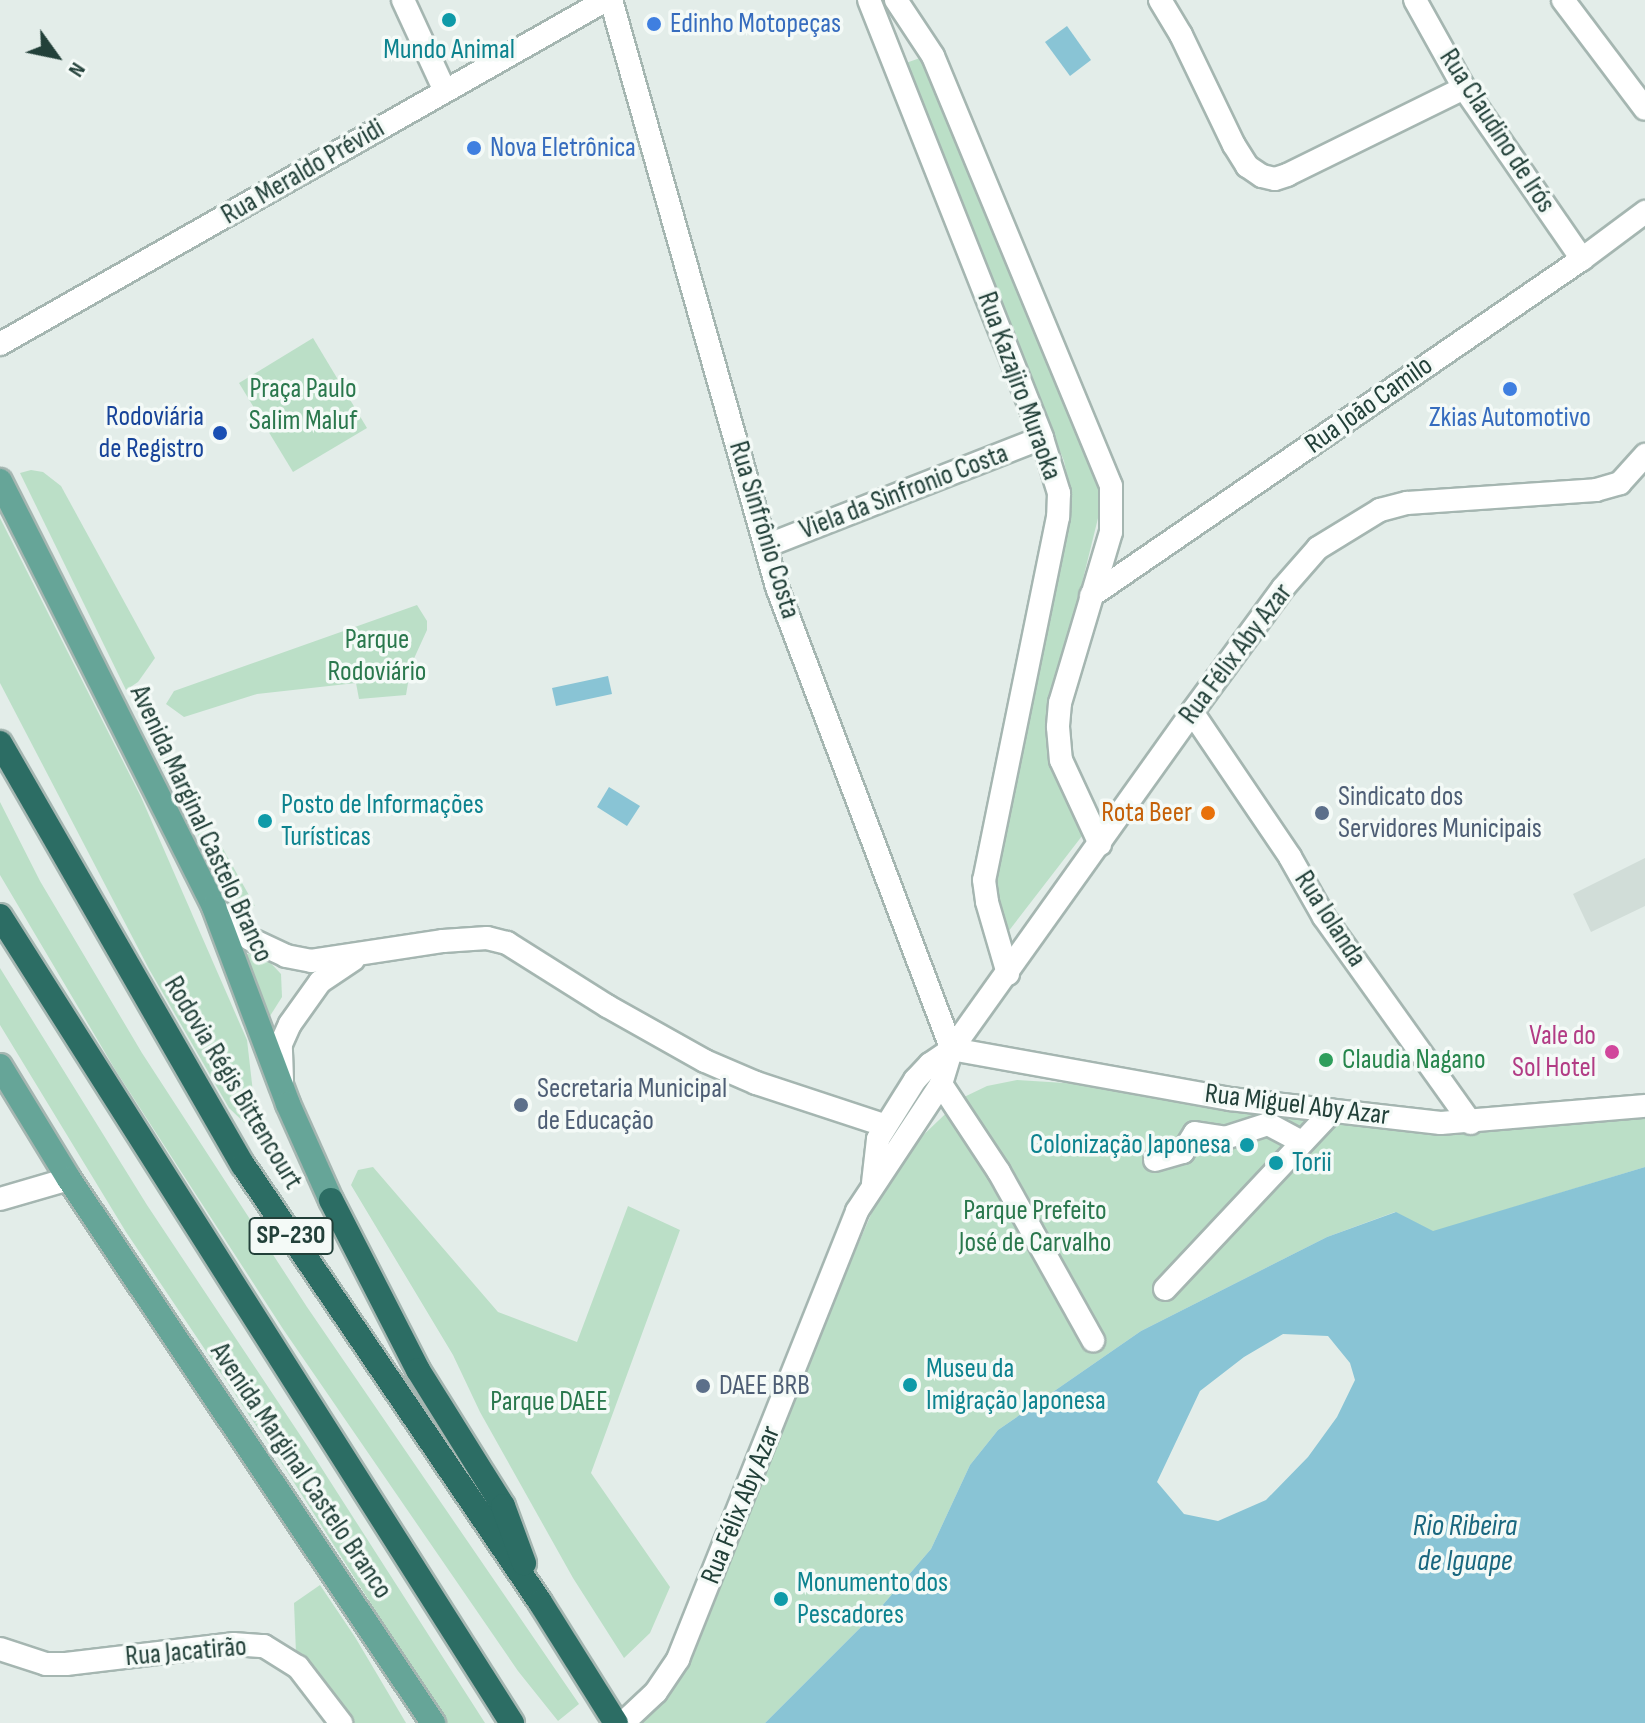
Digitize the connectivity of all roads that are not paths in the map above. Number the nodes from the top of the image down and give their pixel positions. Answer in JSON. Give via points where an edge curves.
{"nodes":[{"id":1,"x":403,"y":0,"type":"edge"},
{"id":2,"x":608,"y":0,"type":"edge"},
{"id":3,"x":869,"y":0,"type":"edge"},
{"id":4,"x":896,"y":0,"type":"edge"},
{"id":5,"x":1160,"y":0,"type":"edge"},
{"id":6,"x":1415,"y":0,"type":"edge"},
{"id":7,"x":1563,"y":0,"type":"edge"},
{"id":8,"x":1464,"y":88,"type":"junction"},
{"id":9,"x":445,"y":91,"type":"junction"},
{"id":10,"x":1645,"y":109,"type":"edge"},
{"id":11,"x":1645,"y":212,"type":"edge"},
{"id":12,"x":1582,"y":259,"type":"junction"},
{"id":13,"x":2,"y":337,"type":"edge"},
{"id":14,"x":1042,"y":438,"type":"junction"},
{"id":15,"x":1645,"y":455,"type":"edge"},
{"id":16,"x":0,"y":481,"type":"edge"},
{"id":17,"x":766,"y":546,"type":"junction"},
{"id":18,"x":1091,"y":596,"type":"junction"},
{"id":19,"x":1192,"y":712,"type":"junction"},
{"id":20,"x":0,"y":743,"type":"edge"},
{"id":21,"x":1100,"y":844,"type":"junction"},
{"id":22,"x":214,"y":907,"type":"junction"},
{"id":23,"x":0,"y":916,"type":"edge"},
{"id":24,"x":358,"y":957,"type":"junction"},
{"id":25,"x":1008,"y":974,"type":"junction"},
{"id":26,"x":952,"y":1049,"type":"junction"},
{"id":27,"x":0,"y":1066,"type":"edge"},
{"id":28,"x":941,"y":1084,"type":"junction"},
{"id":29,"x":288,"y":1104,"type":"junction"},
{"id":30,"x":1645,"y":1106,"type":"edge"},
{"id":31,"x":1333,"y":1110,"type":"junction"},
{"id":32,"x":1471,"y":1123,"type":"junction"},
{"id":33,"x":884,"y":1125,"type":"junction"},
{"id":34,"x":1302,"y":1142,"type":"junction"},
{"id":35,"x":1155,"y":1160,"type":"dead end"},
{"id":36,"x":69,"y":1179,"type":"junction"},
{"id":37,"x":873,"y":1183,"type":"junction"},
{"id":38,"x":0,"y":1199,"type":"edge"},
{"id":39,"x":331,"y":1200,"type":"joint"},
{"id":40,"x":1165,"y":1289,"type":"dead end"},
{"id":41,"x":1093,"y":1340,"type":"dead end"},
{"id":42,"x":540,"y":1602,"type":"junction"},
{"id":43,"x":0,"y":1649,"type":"edge"},
{"id":44,"x":427,"y":1718,"type":"edge"},
{"id":45,"x":616,"y":1719,"type":"edge"},
{"id":46,"x":341,"y":1723,"type":"edge"},
{"id":47,"x":512,"y":1723,"type":"edge"}],
"edges":[{"from":1,"to":9,"type":"street"},
{"from":2,"to":9,"type":"street","name":"Rua Meraldo Prévidi"},
{"from":2,"to":17,"type":"street","name":"Rua Sinfrônio Costa"},
{"from":3,"to":14,"type":"street","name":"Rua Kazajiro Muraoka"},
{"from":4,"to":18,"type":"street","name":"Rua Kazajiro Muraoka","via":[[933,56],[1111,486],[1111,532]]},
{"from":5,"to":8,"type":"street","via":[[1234,145],[1247,166],[1262,176],[1287,175]]},
{"from":6,"to":8,"type":"street","name":"Rua Claudino de Irós"},
{"from":7,"to":10,"type":"street"},
{"from":8,"to":12,"type":"street","name":"Rua Claudino de Irós"},
{"from":9,"to":13,"type":"street","name":"Rua Meraldo Prévidi"},
{"from":11,"to":12,"type":"street","name":"Rua João Camilo"},
{"from":12,"to":18,"type":"street","name":"Rua João Camilo"},
{"from":14,"to":17,"type":"street","name":"Viela da Sinfronio Costa"},
{"from":14,"to":25,"type":"street","name":"Rua Kazajiro Muraoka","via":[[1056,476],[1058,517],[984,880]]},
{"from":15,"to":19,"type":"street","name":"Rua Félix Aby Azar","via":[[1620,483],[1596,490],[1407,503],[1380,510],[1339,533],[1318,548],[1283,588]]},
{"from":16,"to":22,"type":"main road","name":"Avenida Marginal Castelo Branco"},
{"from":17,"to":26,"type":"street","name":"Rua Sinfrônio Costa"},
{"from":18,"to":21,"type":"street","name":"Rua Kazajiro Muraoka","via":[[1060,703],[1058,746]]},
{"from":19,"to":21,"type":"street","name":"Rua Félix Aby Azar"},
{"from":19,"to":32,"type":"street","name":"Rua Iolanda","via":[[1324,917]]},
{"from":20,"to":42,"type":"highway","name":"Rodovia Régis Bittencourt","number":"SP-230","via":[[243,1165]]},
{"from":21,"to":25,"type":"street","name":"Rua Félix Aby Azar"},
{"from":22,"to":24,"type":"street","via":[[239,933],[286,956],[311,961]]},
{"from":22,"to":29,"type":"main road","name":"Avenida Marginal Castelo Branco"},
{"from":23,"to":47,"type":"highway","number":"SP-230"},
{"from":24,"to":29,"type":"street","via":[[320,982],[290,1024],[280,1059]]},
{"from":24,"to":33,"type":"street","via":[[443,941],[499,940],[705,1061]]},
{"from":25,"to":26,"type":"street","name":"Rua Félix Aby Azar"},
{"from":26,"to":28,"type":"street","name":"Rua Félix Aby Azar"},
{"from":26,"to":31,"type":"street","name":"Rua Miguel Aby Azar","via":[[1230,1099]]},
{"from":26,"to":33,"type":"street","name":"Rua Félix Aby Azar","via":[[915,1080]]},
{"from":27,"to":36,"type":"main road","name":"Avenida Marginal Castelo Branco"},
{"from":28,"to":37,"type":"street","name":"Rua Félix Aby Azar"},
{"from":28,"to":41,"type":"street","via":[[999,1172]]},
{"from":29,"to":39,"type":"main road","name":"Avenida Marginal Castelo Branco"},
{"from":30,"to":32,"type":"street","name":"Rua Miguel Aby Azar"},
{"from":31,"to":32,"type":"street","name":"Rua Miguel Aby Azar"},
{"from":31,"to":34,"type":"street"},
{"from":33,"to":37,"type":"street","name":"Rua Félix Aby Azar"},
{"from":34,"to":35,"type":"street","via":[[1268,1124],[1225,1138],[1195,1133],[1183,1152]]},
{"from":34,"to":40,"type":"street"},
{"from":36,"to":38,"type":"street"},
{"from":36,"to":44,"type":"main road","name":"Avenida Marginal Castelo Branco"},
{"from":37,"to":45,"type":"street","name":"Rua Félix Aby Azar","via":[[857,1211],[678,1659],[656,1692]]},
{"from":39,"to":42,"type":"highway","via":[[418,1370],[503,1506]]},
{"from":42,"to":45,"type":"highway","name":"Rodovia Régis Bittencourt","number":"SP-230"},
{"from":43,"to":46,"type":"street","name":"Rua Jacatirão","via":[[46,1664],[66,1664],[233,1644],[264,1646],[298,1667]]}]}
